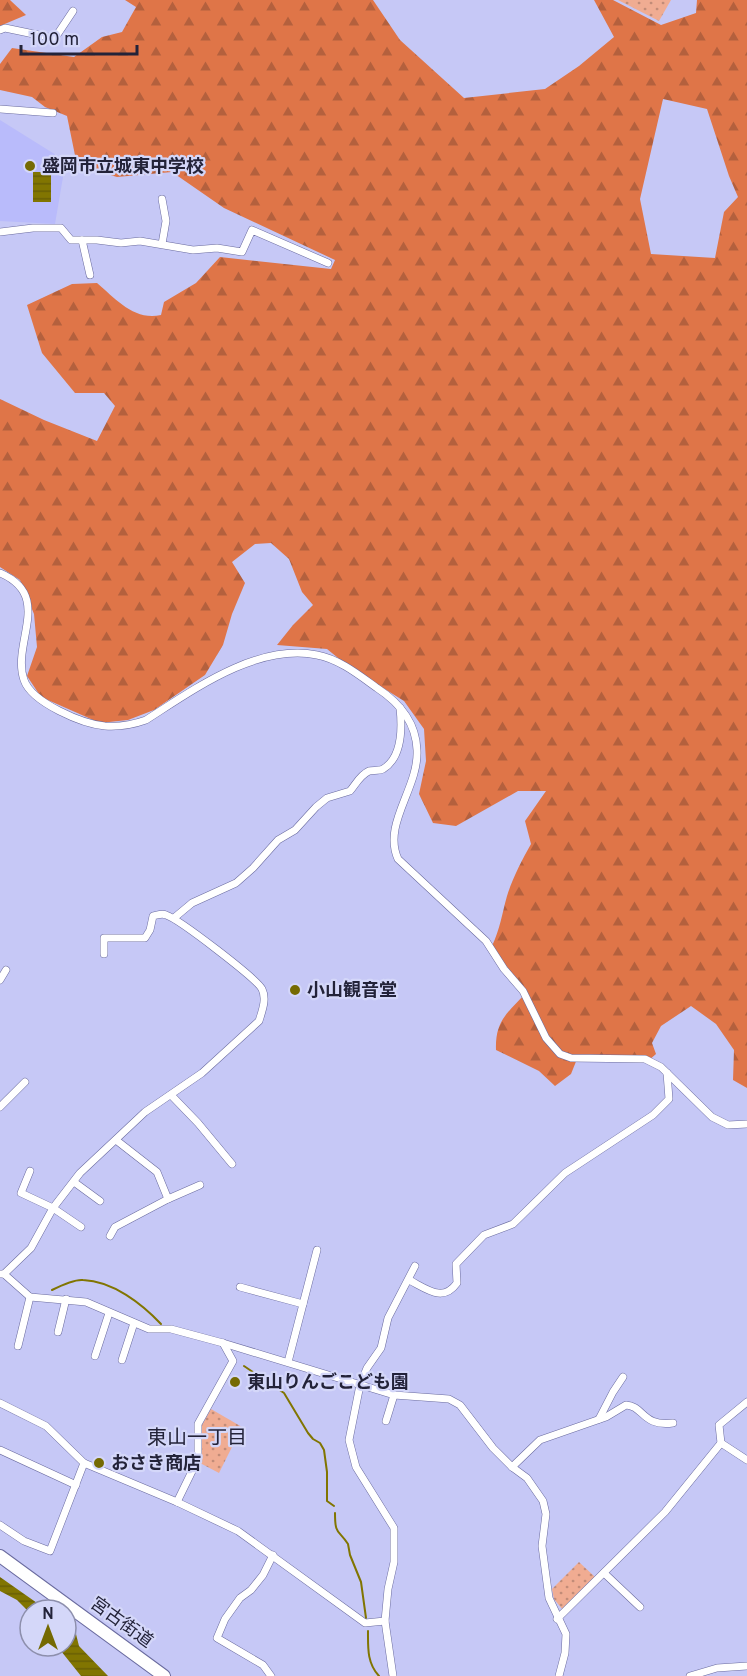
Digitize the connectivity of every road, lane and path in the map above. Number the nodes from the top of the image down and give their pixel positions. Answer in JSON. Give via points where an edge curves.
{"nodes":[{"id":1,"x":73,"y":10,"type":"dead end"},
{"id":2,"x":0,"y":30,"type":"edge"},
{"id":3,"x":0,"y":109,"type":"edge"},
{"id":4,"x":53,"y":113,"type":"dead end"},
{"id":5,"x":162,"y":199,"type":"dead end"},
{"id":6,"x":0,"y":232,"type":"edge"},
{"id":7,"x":82,"y":240,"type":"junction"},
{"id":8,"x":162,"y":244,"type":"junction"},
{"id":9,"x":328,"y":263,"type":"dead end"},
{"id":10,"x":90,"y":275,"type":"dead end"},
{"id":11,"x":0,"y":573,"type":"edge"},
{"id":12,"x":399,"y":706,"type":"junction"},
{"id":13,"x":174,"y":918,"type":"junction"},
{"id":14,"x":104,"y":954,"type":"dead end"},
{"id":15,"x":6,"y":970,"type":"dead end"},
{"id":16,"x":0,"y":980,"type":"edge"},
{"id":17,"x":666,"y":1073,"type":"junction"},
{"id":18,"x":25,"y":1082,"type":"dead end"},
{"id":19,"x":171,"y":1095,"type":"junction"},
{"id":20,"x":0,"y":1107,"type":"edge"},
{"id":21,"x":747,"y":1124,"type":"edge"},
{"id":22,"x":116,"y":1140,"type":"junction"},
{"id":23,"x":232,"y":1164,"type":"dead end"},
{"id":24,"x":30,"y":1170,"type":"dead end"},
{"id":25,"x":74,"y":1182,"type":"junction"},
{"id":26,"x":200,"y":1185,"type":"dead end"},
{"id":27,"x":168,"y":1199,"type":"junction"},
{"id":28,"x":100,"y":1201,"type":"dead end"},
{"id":29,"x":53,"y":1208,"type":"junction"},
{"id":30,"x":81,"y":1227,"type":"dead end"},
{"id":31,"x":110,"y":1236,"type":"dead end"},
{"id":32,"x":317,"y":1250,"type":"dead end"},
{"id":33,"x":415,"y":1266,"type":"dead end"},
{"id":34,"x":2,"y":1274,"type":"edge"},
{"id":35,"x":409,"y":1280,"type":"junction"},
{"id":36,"x":240,"y":1287,"type":"dead end"},
{"id":37,"x":30,"y":1297,"type":"junction"},
{"id":38,"x":66,"y":1299,"type":"junction"},
{"id":39,"x":303,"y":1304,"type":"junction"},
{"id":40,"x":109,"y":1313,"type":"junction"},
{"id":41,"x":134,"y":1323,"type":"junction"},
{"id":42,"x":58,"y":1332,"type":"dead end"},
{"id":43,"x":223,"y":1342,"type":"junction"},
{"id":44,"x":18,"y":1346,"type":"dead end"},
{"id":45,"x":95,"y":1356,"type":"dead end"},
{"id":46,"x":122,"y":1360,"type":"dead end"},
{"id":47,"x":288,"y":1362,"type":"junction"},
{"id":48,"x":623,"y":1377,"type":"dead end"},
{"id":49,"x":360,"y":1385,"type":"junction"},
{"id":50,"x":394,"y":1395,"type":"junction"},
{"id":51,"x":747,"y":1402,"type":"edge"},
{"id":52,"x":0,"y":1403,"type":"edge"},
{"id":53,"x":599,"y":1419,"type":"junction"},
{"id":54,"x":386,"y":1421,"type":"dead end"},
{"id":55,"x":673,"y":1423,"type":"dead end"},
{"id":56,"x":721,"y":1443,"type":"junction"},
{"id":57,"x":0,"y":1450,"type":"edge"},
{"id":58,"x":747,"y":1460,"type":"edge"},
{"id":59,"x":84,"y":1463,"type":"junction"},
{"id":60,"x":512,"y":1467,"type":"junction"},
{"id":61,"x":76,"y":1485,"type":"junction"},
{"id":62,"x":177,"y":1502,"type":"junction"},
{"id":63,"x":0,"y":1525,"type":"edge"},
{"id":64,"x":273,"y":1555,"type":"junction"},
{"id":65,"x":0,"y":1556,"type":"edge"},
{"id":66,"x":604,"y":1573,"type":"junction"},
{"id":67,"x":640,"y":1607,"type":"dead end"},
{"id":68,"x":557,"y":1619,"type":"junction"},
{"id":69,"x":385,"y":1621,"type":"junction"},
{"id":70,"x":747,"y":1666,"type":"edge"},
{"id":71,"x":164,"y":1676,"type":"edge"},
{"id":72,"x":271,"y":1676,"type":"edge"},
{"id":73,"x":393,"y":1676,"type":"edge"},
{"id":74,"x":559,"y":1676,"type":"edge"},
{"id":75,"x":690,"y":1676,"type":"edge"}],
"edges":[{"from":1,"to":2,"type":"street","via":[[53,38]]},
{"from":3,"to":4,"type":"street"},
{"from":5,"to":8,"type":"street","via":[[166,221]]},
{"from":6,"to":7,"type":"street","via":[[61,228],[70,240]]},
{"from":7,"to":8,"type":"street"},
{"from":7,"to":10,"type":"street"},
{"from":8,"to":9,"type":"street","via":[[242,252],[252,230]]},
{"from":11,"to":12,"type":"street","via":[[17,583],[27,601],[24,682],[36,697],[85,722],[134,724],[225,671],[298,654],[318,655],[339,663]]},
{"from":12,"to":13,"type":"street","via":[[402,727],[397,749],[383,769],[369,771],[360,776],[350,791],[327,798],[236,883],[192,903]]},
{"from":12,"to":17,"type":"street","via":[[411,721],[416,736],[417,760],[393,829],[393,849],[398,859],[486,941],[523,991],[546,1038],[560,1054],[571,1058],[645,1059]]},
{"from":13,"to":14,"type":"street","via":[[163,913],[153,916],[145,938],[104,938]]},
{"from":13,"to":19,"type":"street","via":[[262,988],[264,998],[259,1021],[202,1073]]},
{"from":15,"to":16,"type":"street"},
{"from":17,"to":21,"type":"street","via":[[712,1117],[728,1125]]},
{"from":17,"to":35,"type":"street","via":[[669,1099],[653,1115],[566,1173],[513,1224],[484,1235],[456,1264],[457,1283],[451,1291],[439,1294]]},
{"from":18,"to":20,"type":"street"},
{"from":19,"to":22,"type":"street","via":[[145,1112]]},
{"from":19,"to":23,"type":"street"},
{"from":22,"to":25,"type":"street"},
{"from":22,"to":27,"type":"street","via":[[157,1172]]},
{"from":24,"to":29,"type":"street","via":[[21,1193]]},
{"from":25,"to":28,"type":"street"},
{"from":25,"to":29,"type":"street"},
{"from":26,"to":27,"type":"street"},
{"from":27,"to":31,"type":"street","via":[[115,1227]]},
{"from":29,"to":30,"type":"street"},
{"from":29,"to":34,"type":"street","via":[[31,1248]]},
{"from":32,"to":39,"type":"street"},
{"from":33,"to":35,"type":"street"},
{"from":34,"to":37,"type":"street"},
{"from":35,"to":49,"type":"street","via":[[388,1318],[381,1348]]},
{"from":36,"to":39,"type":"street"},
{"from":37,"to":38,"type":"street"},
{"from":37,"to":44,"type":"street"},
{"from":38,"to":40,"type":"street","via":[[86,1302]]},
{"from":38,"to":42,"type":"street"},
{"from":39,"to":47,"type":"street"},
{"from":40,"to":41,"type":"street"},
{"from":40,"to":45,"type":"street"},
{"from":41,"to":43,"type":"street"},
{"from":41,"to":46,"type":"street"},
{"from":43,"to":47,"type":"street"},
{"from":43,"to":62,"type":"street","via":[[233,1361],[198,1424],[198,1459]]},
{"from":47,"to":49,"type":"street"},
{"from":48,"to":53,"type":"street"},
{"from":49,"to":50,"type":"street"},
{"from":49,"to":69,"type":"street","via":[[350,1429],[352,1455],[394,1528],[394,1562]]},
{"from":50,"to":54,"type":"street"},
{"from":50,"to":60,"type":"street","via":[[449,1399],[460,1406]]},
{"from":51,"to":56,"type":"street","via":[[719,1425]]},
{"from":52,"to":59,"type":"street","via":[[46,1426]]},
{"from":53,"to":55,"type":"street","via":[[630,1405],[652,1422]]},
{"from":53,"to":60,"type":"street","via":[[540,1440]]},
{"from":56,"to":58,"type":"street"},
{"from":56,"to":66,"type":"street","via":[[665,1512]]},
{"from":57,"to":61,"type":"street"},
{"from":59,"to":61,"type":"street"},
{"from":59,"to":62,"type":"street"},
{"from":60,"to":68,"type":"street","via":[[527,1478],[543,1501],[544,1563],[549,1598]]},
{"from":61,"to":63,"type":"street","via":[[50,1551],[24,1541]]},
{"from":62,"to":64,"type":"street","via":[[238,1532]]},
{"from":64,"to":69,"type":"street","via":[[365,1623]]},
{"from":64,"to":72,"type":"street","via":[[263,1575],[225,1619],[217,1638],[263,1665]]},
{"from":65,"to":71,"type":"highway","name":"宮古街道"},
{"from":66,"to":67,"type":"street"},
{"from":66,"to":68,"type":"street"},
{"from":68,"to":74,"type":"street","via":[[566,1634]]},
{"from":69,"to":73,"type":"street"},
{"from":70,"to":75,"type":"street","via":[[717,1668]]}]}
